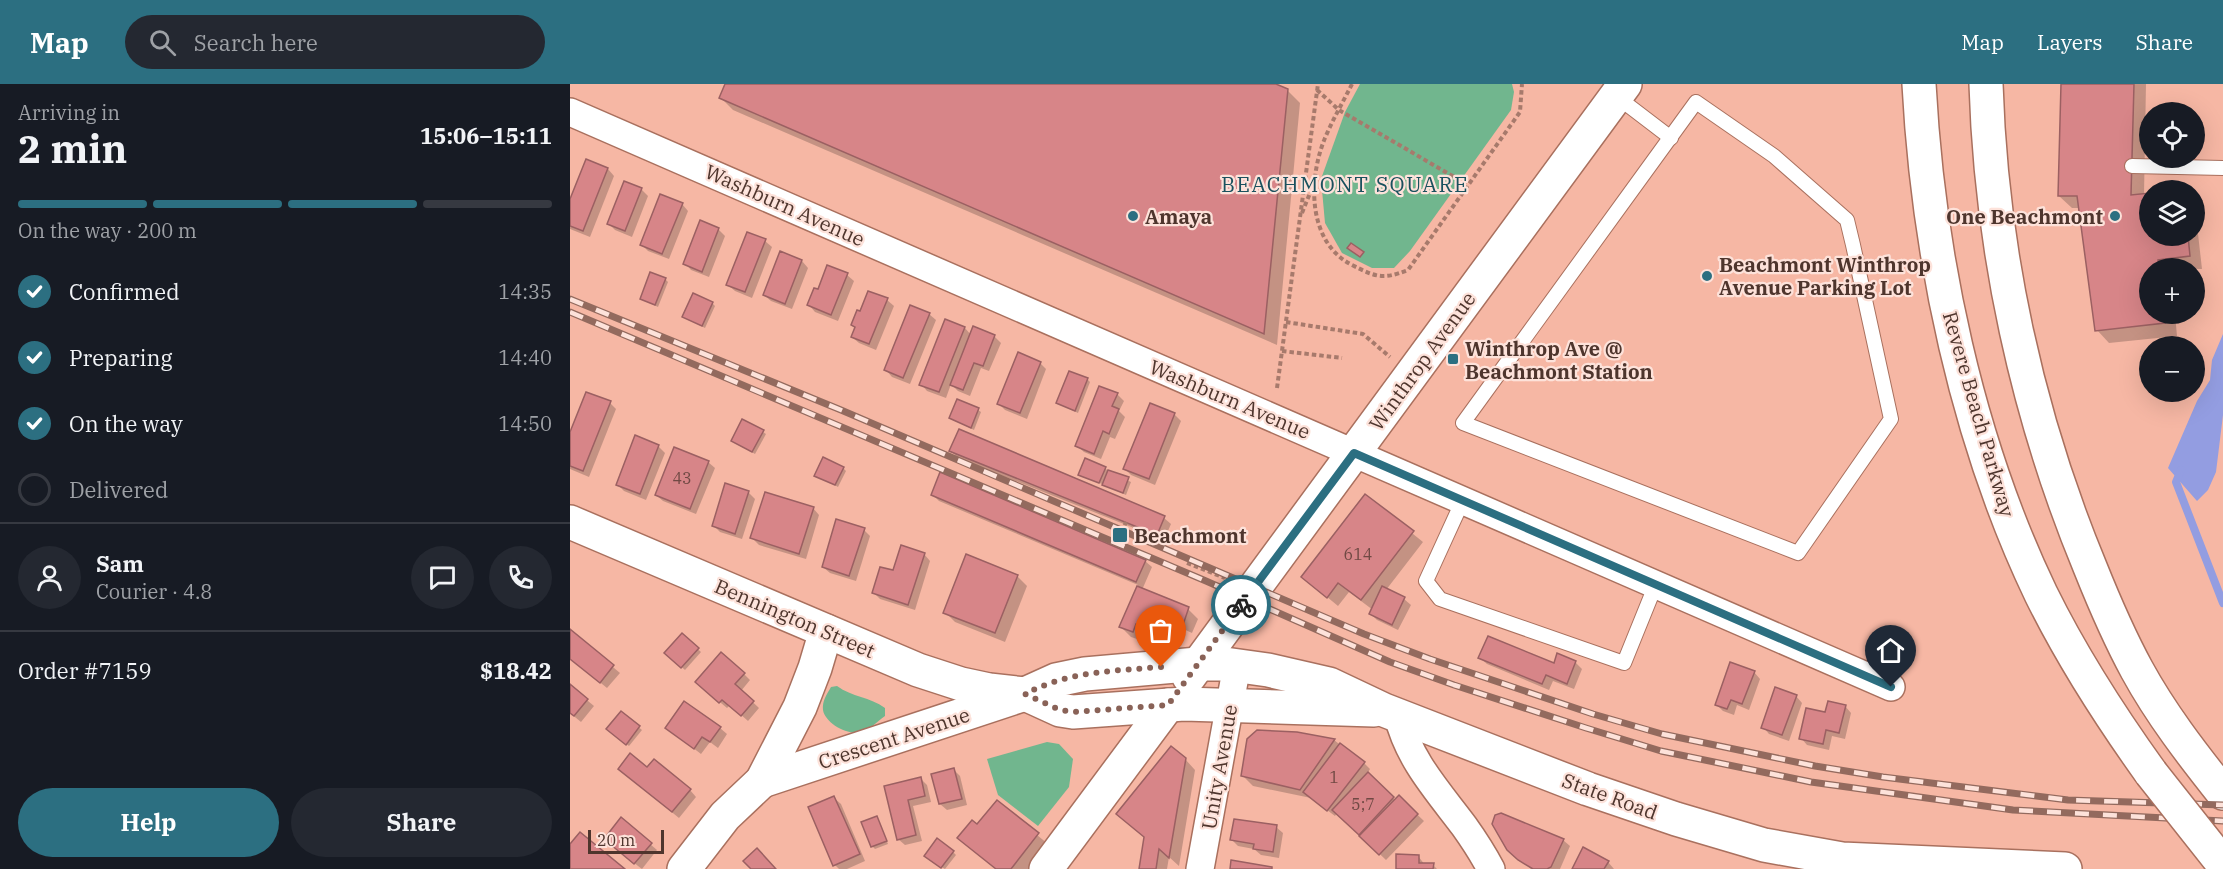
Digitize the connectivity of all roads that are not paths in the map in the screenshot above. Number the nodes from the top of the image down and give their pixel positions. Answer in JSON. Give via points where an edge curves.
{"nodes":[{"id":1,"x":1919,"y":84,"type":"edge"},
{"id":2,"x":1986,"y":84,"type":"edge"},
{"id":3,"x":1614,"y":88,"type":"edge"},
{"id":4,"x":570,"y":112,"type":"edge"},
{"id":5,"x":1671,"y":138,"type":"junction"},
{"id":6,"x":2132,"y":166,"type":"dead end"},
{"id":7,"x":2223,"y":168,"type":"edge"},
{"id":8,"x":1354,"y":453,"type":"junction"},
{"id":9,"x":1463,"y":501,"type":"junction"},
{"id":10,"x":572,"y":526,"type":"edge"},
{"id":11,"x":1656,"y":584,"type":"junction"},
{"id":12,"x":826,"y":631,"type":"junction"},
{"id":13,"x":1198,"y":664,"type":"junction"},
{"id":14,"x":1237,"y":665,"type":"junction"},
{"id":15,"x":1891,"y":687,"type":"dead end"},
{"id":16,"x":1025,"y":694,"type":"junction"},
{"id":17,"x":1168,"y":705,"type":"junction"},
{"id":18,"x":1231,"y":705,"type":"junction"},
{"id":19,"x":1391,"y":713,"type":"junction"},
{"id":20,"x":762,"y":781,"type":"junction"},
{"id":21,"x":2223,"y":793,"type":"edge"},
{"id":22,"x":2223,"y":864,"type":"edge"},
{"id":23,"x":1851,"y":866,"type":"edge"},
{"id":24,"x":684,"y":869,"type":"edge"},
{"id":25,"x":1046,"y":869,"type":"edge"},
{"id":26,"x":1200,"y":869,"type":"edge"},
{"id":27,"x":1491,"y":869,"type":"edge"},
{"id":28,"x":2065,"y":869,"type":"edge"}],
"edges":[{"from":1,"to":22,"type":"main road","name":"Revere Beach Parkway","bridge":true,"via":[[1929,194],[1943,285],[1970,397],[2013,530],[2052,615],[2105,706],[2151,773]]},
{"from":2,"to":21,"type":"main road","via":[[1994,189],[2009,290],[2034,402],[2057,480],[2127,650],[2149,690]]},
{"from":3,"to":5,"type":"lane"},
{"from":3,"to":8,"type":"main road","name":"Winthrop Avenue"},
{"from":4,"to":8,"type":"street","name":"Washburn Avenue"},
{"from":5,"to":5,"type":"lane","via":[[1463,423],[1798,553],[1891,419],[1847,220],[1774,156],[1696,102]]},
{"from":6,"to":7,"type":"lane"},
{"from":8,"to":9,"type":"street","name":"Washburn Avenue"},
{"from":8,"to":13,"type":"main road","name":"Winthrop Avenue"},
{"from":9,"to":11,"type":"street","name":"Washburn Avenue"},
{"from":9,"to":11,"type":"lane","via":[[1426,581],[1440,599],[1624,663]]},
{"from":10,"to":12,"type":"main road","name":"Bennington Street"},
{"from":11,"to":15,"type":"street","name":"Washburn Avenue"},
{"from":12,"to":16,"type":"main road","name":"Bennington Street","via":[[947,680]]},
{"from":12,"to":20,"type":"main road","name":"Crescent Avenue","via":[[800,707]]},
{"from":13,"to":14,"type":"main road","name":"State Road"},
{"from":13,"to":16,"type":"main road","via":[[1070,676]]},
{"from":13,"to":17,"type":"main road","name":"Winthrop Avenue"},
{"from":14,"to":18,"type":"street","name":"Unity Avenue"},
{"from":14,"to":19,"type":"main road","name":"State Road","via":[[1322,682]]},
{"from":16,"to":17,"type":"main road","name":"Bennington Street","via":[[1073,712]]},
{"from":16,"to":20,"type":"main road","name":"Crescent Avenue"},
{"from":17,"to":18,"type":"main road","name":"State Road"},
{"from":17,"to":25,"type":"main road","name":"Winthrop Avenue"},
{"from":18,"to":19,"type":"main road","name":"State Road"},
{"from":18,"to":26,"type":"street","name":"Unity Avenue"},
{"from":19,"to":23,"type":"main road","name":"State Road","via":[[1676,819]]},
{"from":19,"to":27,"type":"street","via":[[1425,777]]},
{"from":20,"to":24,"type":"main road","name":"Crescent Avenue","via":[[725,816]]},
{"from":23,"to":28,"type":"main road","name":"State Road"}]}
